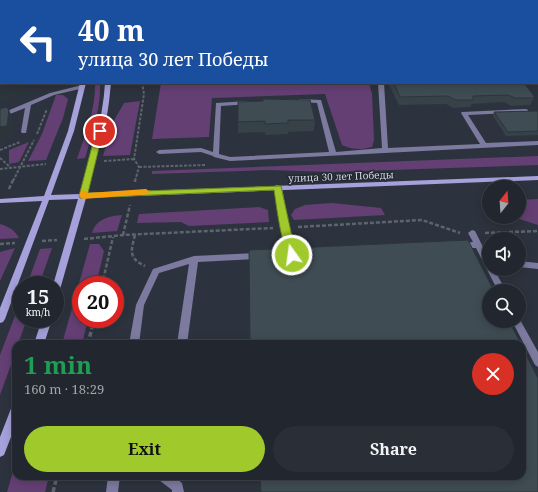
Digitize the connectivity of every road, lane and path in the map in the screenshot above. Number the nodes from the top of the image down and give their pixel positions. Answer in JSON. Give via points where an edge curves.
{"nodes":[{"id":1,"x":108,"y":84,"type":"edge"},
{"id":2,"x":142,"y":84,"type":"edge"},
{"id":3,"x":380,"y":84,"type":"edge"},
{"id":4,"x":83,"y":85,"type":"edge"},
{"id":5,"x":52,"y":94,"type":"junction"},
{"id":6,"x":296,"y":102,"type":"edge"},
{"id":7,"x":257,"y":103,"type":"edge"},
{"id":8,"x":28,"y":104,"type":"junction"},
{"id":9,"x":526,"y":111,"type":"edge"},
{"id":10,"x":0,"y":116,"type":"edge"},
{"id":11,"x":24,"y":132,"type":"dead end"},
{"id":12,"x":36,"y":136,"type":"junction"},
{"id":13,"x":28,"y":139,"type":"dead end"},
{"id":14,"x":21,"y":142,"type":"dead end"},
{"id":15,"x":538,"y":143,"type":"edge"},
{"id":16,"x":484,"y":145,"type":"junction"},
{"id":17,"x":0,"y":150,"type":"edge"},
{"id":18,"x":386,"y":150,"type":"junction"},
{"id":19,"x":159,"y":152,"type":"dead end"},
{"id":20,"x":333,"y":154,"type":"junction"},
{"id":21,"x":216,"y":156,"type":"junction"},
{"id":22,"x":0,"y":158,"type":"edge"},
{"id":23,"x":12,"y":168,"type":"dead end"},
{"id":24,"x":538,"y":178,"type":"edge"},
{"id":25,"x":278,"y":187,"type":"junction"},
{"id":26,"x":133,"y":193,"type":"junction"},
{"id":27,"x":83,"y":196,"type":"junction"},
{"id":28,"x":47,"y":198,"type":"junction"},
{"id":29,"x":1,"y":201,"type":"edge"},
{"id":30,"x":285,"y":228,"type":"junction"},
{"id":31,"x":538,"y":231,"type":"edge"},
{"id":32,"x":472,"y":233,"type":"junction"},
{"id":33,"x":122,"y":235,"type":"junction"},
{"id":34,"x":135,"y":235,"type":"junction"},
{"id":35,"x":113,"y":237,"type":"junction"},
{"id":36,"x":72,"y":240,"type":"junction"},
{"id":37,"x":31,"y":241,"type":"junction"},
{"id":38,"x":0,"y":244,"type":"edge"},
{"id":39,"x":478,"y":245,"type":"junction"},
{"id":40,"x":454,"y":246,"type":"edge"},
{"id":41,"x":482,"y":253,"type":"edge"},
{"id":42,"x":292,"y":255,"type":"edge"},
{"id":43,"x":269,"y":256,"type":"edge"},
{"id":44,"x":194,"y":259,"type":"junction"},
{"id":45,"x":526,"y":265,"type":"edge"},
{"id":46,"x":538,"y":266,"type":"edge"},
{"id":47,"x":156,"y":271,"type":"junction"},
{"id":48,"x":60,"y":276,"type":"edge"},
{"id":49,"x":104,"y":276,"type":"edge"},
{"id":50,"x":0,"y":319,"type":"edge"},
{"id":51,"x":44,"y":328,"type":"edge"},
{"id":52,"x":92,"y":328,"type":"edge"},
{"id":53,"x":521,"y":328,"type":"edge"},
{"id":54,"x":40,"y":340,"type":"edge"},
{"id":55,"x":89,"y":340,"type":"edge"},
{"id":56,"x":135,"y":340,"type":"edge"},
{"id":57,"x":183,"y":340,"type":"edge"},
{"id":58,"x":538,"y":362,"type":"edge"},
{"id":59,"x":12,"y":420,"type":"edge"},
{"id":60,"x":0,"y":452,"type":"edge"},
{"id":61,"x":56,"y":480,"type":"edge"},
{"id":62,"x":114,"y":480,"type":"edge"},
{"id":63,"x":169,"y":480,"type":"edge"},
{"id":64,"x":53,"y":492,"type":"edge"},
{"id":65,"x":112,"y":492,"type":"edge"},
{"id":66,"x":178,"y":492,"type":"edge"}],
"edges":[{"from":1,"to":27,"type":"main road","via":[[106,103]]},
{"from":2,"to":26,"type":"path","via":[[144,94],[134,158],[139,167]]},
{"from":3,"to":18,"type":"lane"},
{"from":4,"to":5,"type":"lane"},
{"from":4,"to":28,"type":"main road","via":[[71,130]]},
{"from":5,"to":8,"type":"lane"},
{"from":5,"to":12,"type":"path"},
{"from":6,"to":20,"type":"lane","via":[[319,101]]},
{"from":7,"to":21,"type":"lane","via":[[218,104]]},
{"from":8,"to":10,"type":"lane"},
{"from":8,"to":11,"type":"lane"},
{"from":9,"to":16,"type":"lane","via":[[464,113]]},
{"from":12,"to":13,"type":"path"},
{"from":12,"to":29,"type":"path"},
{"from":14,"to":17,"type":"path"},
{"from":15,"to":16,"type":"lane"},
{"from":16,"to":18,"type":"lane"},
{"from":18,"to":20,"type":"lane"},
{"from":19,"to":21,"type":"lane","via":[[201,150]]},
{"from":20,"to":21,"type":"lane","via":[[230,159]]},
{"from":22,"to":23,"type":"path"},
{"from":24,"to":25,"type":"main road","name":"улица 30 лет Победы"},
{"from":25,"to":26,"type":"main road","name":"улица 30 лет Победы"},
{"from":25,"to":30,"type":"lane"},
{"from":26,"to":27,"type":"main road","name":"улица 30 лет Победы"},
{"from":26,"to":33,"type":"path"},
{"from":27,"to":28,"type":"main road","name":"улица 30 лет Победы"},
{"from":27,"to":36,"type":"main road"},
{"from":28,"to":29,"type":"main road","name":"улица 30 лет Победы"},
{"from":28,"to":37,"type":"main road"},
{"from":30,"to":32,"type":"path","via":[[422,220],[461,234]]},
{"from":30,"to":34,"type":"path"},
{"from":30,"to":42,"type":"lane"},
{"from":31,"to":32,"type":"path"},
{"from":32,"to":39,"type":"lane"},
{"from":33,"to":34,"type":"path"},
{"from":33,"to":35,"type":"path"},
{"from":34,"to":47,"type":"path","via":[[131,254],[135,262]]},
{"from":35,"to":36,"type":"path"},
{"from":35,"to":49,"type":"path"},
{"from":36,"to":37,"type":"path"},
{"from":36,"to":48,"type":"main road"},
{"from":37,"to":38,"type":"path"},
{"from":37,"to":50,"type":"main road"},
{"from":39,"to":40,"type":"lane"},
{"from":39,"to":41,"type":"lane"},
{"from":43,"to":44,"type":"lane"},
{"from":44,"to":47,"type":"lane"},
{"from":44,"to":57,"type":"lane"},
{"from":45,"to":46,"type":"lane"},
{"from":47,"to":56,"type":"lane","via":[[140,305]]},
{"from":51,"to":54,"type":"main road"},
{"from":52,"to":55,"type":"path"},
{"from":53,"to":58,"type":"lane"},
{"from":59,"to":60,"type":"main road"},
{"from":61,"to":64,"type":"path"},
{"from":62,"to":65,"type":"lane"},
{"from":63,"to":66,"type":"lane","via":[[178,487]]}]}
